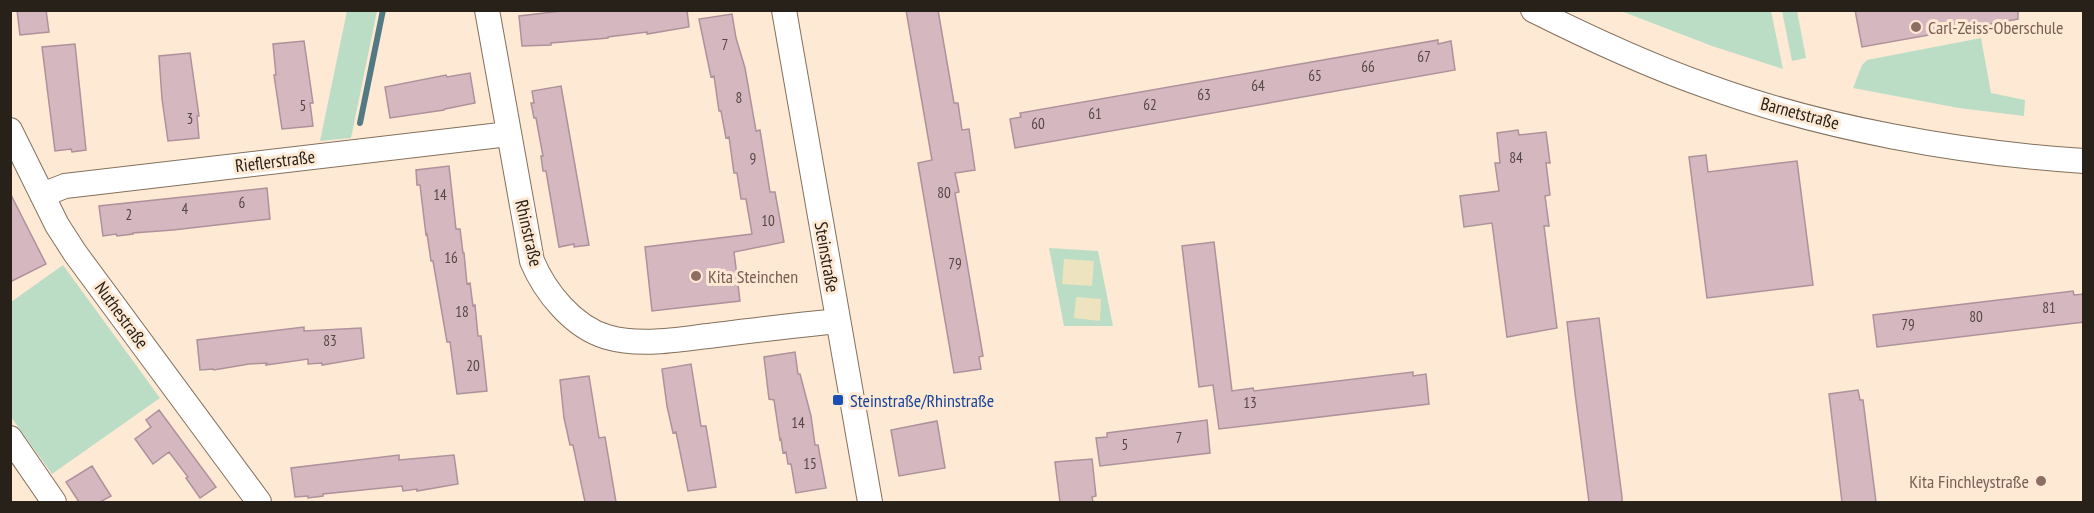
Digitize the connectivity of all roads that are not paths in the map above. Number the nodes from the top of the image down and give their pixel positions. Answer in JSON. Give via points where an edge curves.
{"nodes":[{"id":1,"x":487,"y":10,"type":"edge"},
{"id":2,"x":784,"y":10,"type":"edge"},
{"id":3,"x":1536,"y":11,"type":"edge"},
{"id":4,"x":10,"y":130,"type":"edge"},
{"id":5,"x":509,"y":134,"type":"junction"},
{"id":6,"x":2084,"y":161,"type":"edge"},
{"id":7,"x":42,"y":195,"type":"junction"},
{"id":8,"x":838,"y":321,"type":"junction"},
{"id":9,"x":10,"y":438,"type":"edge"},
{"id":10,"x":247,"y":498,"type":"edge"},
{"id":11,"x":54,"y":502,"type":"edge"},
{"id":12,"x":870,"y":502,"type":"edge"}],
"edges":[{"from":1,"to":5,"type":"street","name":"Rhinstraße"},
{"from":2,"to":8,"type":"street","name":"Steinstraße"},
{"from":3,"to":6,"type":"street","name":"Barnetstraße","via":[[1653,66],[1784,110],[1937,144]]},
{"from":4,"to":7,"type":"street","name":"Nuthestraße"},
{"from":5,"to":7,"type":"street","name":"Rieflerstraße","via":[[65,186]]},
{"from":5,"to":8,"type":"street","name":"Rhinstraße","via":[[532,261],[540,280],[581,324],[605,337],[643,342]]},
{"from":7,"to":10,"type":"street","name":"Nuthestraße","via":[[75,253]]},
{"from":8,"to":12,"type":"street","name":"Steinstraße"},
{"from":9,"to":11,"type":"street"}]}
